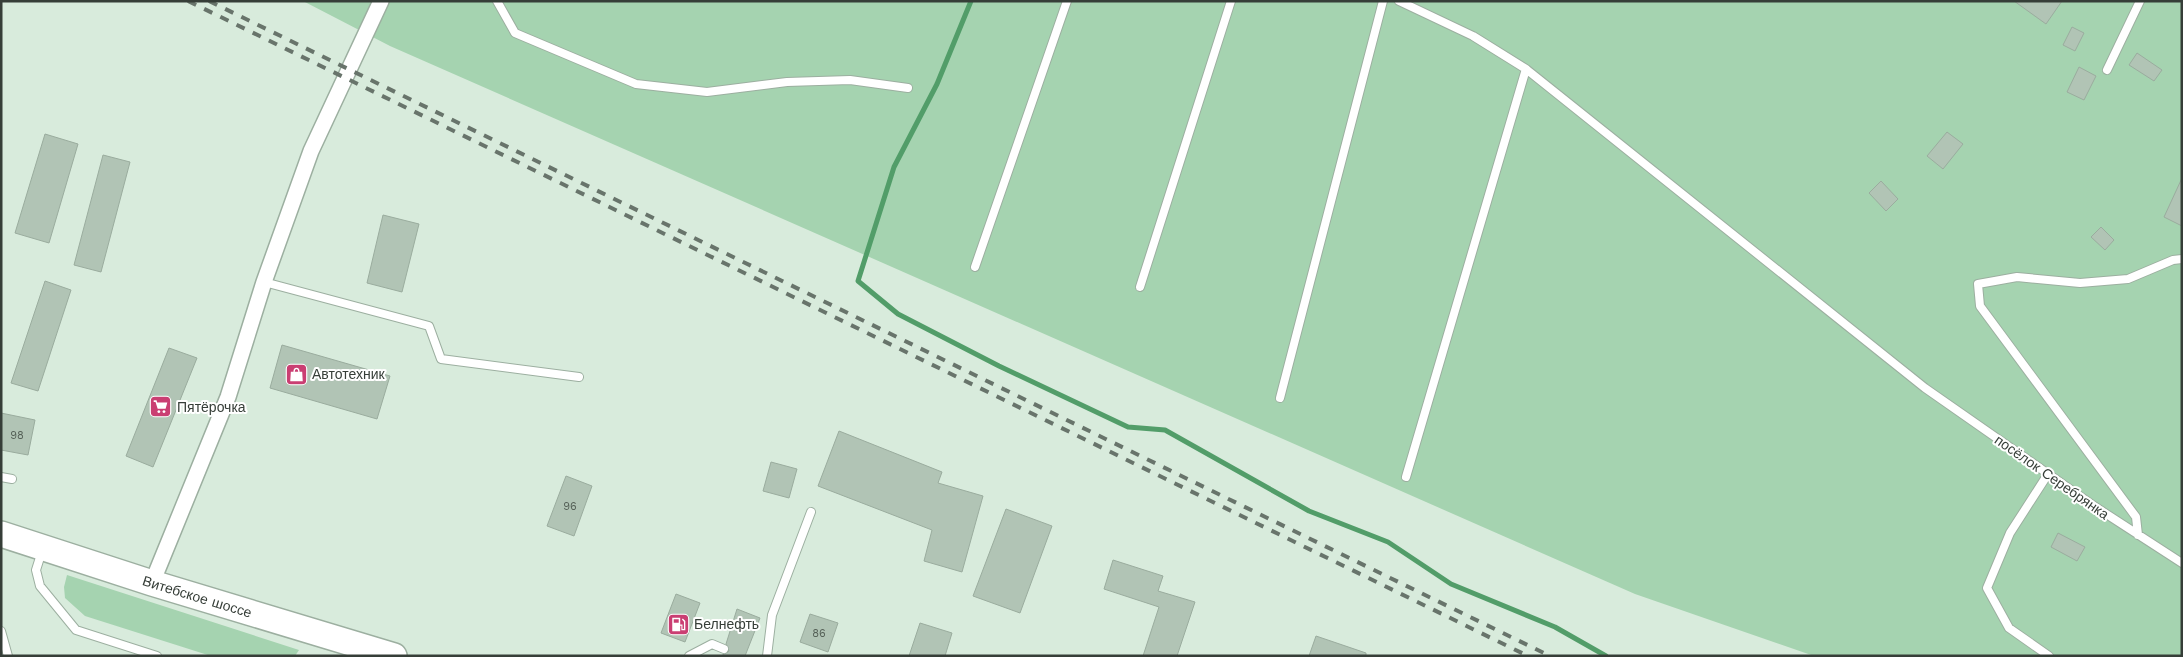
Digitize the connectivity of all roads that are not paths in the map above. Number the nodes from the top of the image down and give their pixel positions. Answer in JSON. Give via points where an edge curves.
{"nodes":[{"id":1,"x":381,"y":1,"type":"edge"},
{"id":2,"x":497,"y":1,"type":"edge"},
{"id":3,"x":1067,"y":1,"type":"edge"},
{"id":4,"x":1232,"y":1,"type":"edge"},
{"id":5,"x":1383,"y":1,"type":"edge"},
{"id":6,"x":1399,"y":1,"type":"edge"},
{"id":7,"x":2140,"y":1,"type":"edge"},
{"id":8,"x":1526,"y":70,"type":"junction"},
{"id":9,"x":2107,"y":70,"type":"dead end"},
{"id":10,"x":908,"y":88,"type":"dead end"},
{"id":11,"x":2182,"y":259,"type":"edge"},
{"id":12,"x":975,"y":267,"type":"dead end"},
{"id":13,"x":264,"y":282,"type":"junction"},
{"id":14,"x":1140,"y":287,"type":"dead end"},
{"id":15,"x":579,"y":377,"type":"dead end"},
{"id":16,"x":1280,"y":398,"type":"dead end"},
{"id":17,"x":2048,"y":474,"type":"junction"},
{"id":18,"x":1,"y":477,"type":"edge"},
{"id":19,"x":1406,"y":477,"type":"dead end"},
{"id":20,"x":12,"y":479,"type":"dead end"},
{"id":21,"x":810,"y":512,"type":"dead end"},
{"id":22,"x":1,"y":534,"type":"edge"},
{"id":23,"x":2138,"y":535,"type":"junction"},
{"id":24,"x":43,"y":547,"type":"junction"},
{"id":25,"x":2182,"y":563,"type":"edge"},
{"id":26,"x":152,"y":583,"type":"junction"},
{"id":27,"x":1,"y":631,"type":"edge"},
{"id":28,"x":724,"y":649,"type":"dead end"},
{"id":29,"x":8,"y":656,"type":"edge"},
{"id":30,"x":157,"y":656,"type":"edge"},
{"id":31,"x":394,"y":656,"type":"edge"},
{"id":32,"x":689,"y":656,"type":"edge"},
{"id":33,"x":766,"y":656,"type":"edge"},
{"id":34,"x":2049,"y":656,"type":"edge"}],
"edges":[{"from":1,"to":13,"type":"street","via":[[311,151]]},
{"from":2,"to":10,"type":"lane","via":[[515,32],[636,84],[707,92],[786,82],[850,80]]},
{"from":3,"to":12,"type":"lane"},
{"from":4,"to":14,"type":"lane"},
{"from":5,"to":16,"type":"lane"},
{"from":6,"to":8,"type":"lane","name":"посёлок Серебрянка","via":[[1474,36]]},
{"from":7,"to":9,"type":"lane"},
{"from":8,"to":17,"type":"lane","name":"посёлок Серебрянка","via":[[1925,388]]},
{"from":8,"to":19,"type":"lane"},
{"from":11,"to":23,"type":"lane","via":[[2128,279],[2080,283],[2016,277],[1978,284],[1980,306],[2136,517]]},
{"from":13,"to":15,"type":"lane","via":[[429,326],[441,359]]},
{"from":13,"to":26,"type":"street","via":[[228,397]]},
{"from":17,"to":23,"type":"lane","name":"посёлок Серебрянка"},
{"from":17,"to":34,"type":"lane","via":[[2010,533],[1986,588],[2009,628]]},
{"from":18,"to":20,"type":"lane"},
{"from":21,"to":33,"type":"lane","via":[[772,615]]},
{"from":22,"to":24,"type":"main road","name":"Витебское шоссе"},
{"from":23,"to":25,"type":"lane","name":"посёлок Серебрянка"},
{"from":24,"to":26,"type":"main road","name":"Витебское шоссе"},
{"from":24,"to":30,"type":"lane","via":[[36,570],[40,586],[76,630]]},
{"from":26,"to":31,"type":"main road","name":"Витебское шоссе","via":[[339,644]]},
{"from":27,"to":29,"type":"lane"},
{"from":28,"to":32,"type":"lane","via":[[712,644]]}]}
